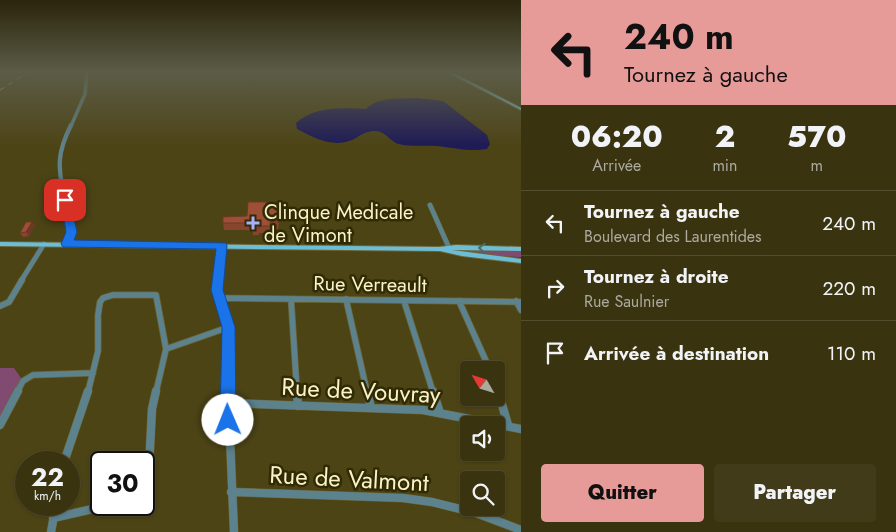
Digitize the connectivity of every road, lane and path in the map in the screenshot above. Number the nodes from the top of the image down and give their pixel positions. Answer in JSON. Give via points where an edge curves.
{"nodes":[{"id":1,"x":85,"y":97,"type":"edge"},
{"id":2,"x":500,"y":97,"type":"edge"},
{"id":3,"x":502,"y":97,"type":"edge"},
{"id":4,"x":521,"y":107,"type":"edge"},
{"id":5,"x":430,"y":205,"type":"dead end"},
{"id":6,"x":0,"y":244,"type":"edge"},
{"id":7,"x":44,"y":244,"type":"junction"},
{"id":8,"x":67,"y":244,"type":"junction"},
{"id":9,"x":222,"y":246,"type":"junction"},
{"id":10,"x":521,"y":249,"type":"edge"},
{"id":11,"x":450,"y":250,"type":"junction"},
{"id":12,"x":521,"y":261,"type":"edge"},
{"id":13,"x":218,"y":298,"type":"junction"},
{"id":14,"x":291,"y":299,"type":"junction"},
{"id":15,"x":346,"y":299,"type":"junction"},
{"id":16,"x":404,"y":301,"type":"junction"},
{"id":17,"x":460,"y":301,"type":"junction"},
{"id":18,"x":519,"y":302,"type":"edge"},
{"id":19,"x":0,"y":306,"type":"edge"},
{"id":20,"x":521,"y":310,"type":"edge"},
{"id":21,"x":229,"y":327,"type":"junction"},
{"id":22,"x":166,"y":349,"type":"junction"},
{"id":23,"x":486,"y":361,"type":"edge"},
{"id":24,"x":93,"y":373,"type":"junction"},
{"id":25,"x":227,"y":402,"type":"junction"},
{"id":26,"x":298,"y":406,"type":"junction"},
{"id":27,"x":502,"y":406,"type":"edge"},
{"id":28,"x":371,"y":408,"type":"junction"},
{"id":29,"x":440,"y":413,"type":"junction"},
{"id":30,"x":0,"y":425,"type":"edge"},
{"id":31,"x":508,"y":425,"type":"junction"},
{"id":32,"x":521,"y":429,"type":"edge"},
{"id":33,"x":68,"y":451,"type":"edge"},
{"id":34,"x":150,"y":451,"type":"edge"},
{"id":35,"x":231,"y":492,"type":"junction"},
{"id":36,"x":90,"y":510,"type":"edge"},
{"id":37,"x":53,"y":518,"type":"joint"},
{"id":38,"x":521,"y":530,"type":"edge"},
{"id":39,"x":51,"y":532,"type":"edge"},
{"id":40,"x":234,"y":532,"type":"edge"}],
"edges":[{"from":1,"to":8,"type":"street","via":[[67,131],[59,159],[71,230]]},
{"from":2,"to":4,"type":"main road"},
{"from":3,"to":4,"type":"main road"},
{"from":5,"to":11,"type":"street"},
{"from":6,"to":7,"type":"main road"},
{"from":7,"to":8,"type":"main road"},
{"from":7,"to":19,"type":"street","via":[[9,302]]},
{"from":8,"to":9,"type":"main road"},
{"from":9,"to":11,"type":"main road"},
{"from":9,"to":13,"type":"street"},
{"from":10,"to":11,"type":"main road","one_way":true},
{"from":11,"to":12,"type":"main road"},
{"from":13,"to":14,"type":"street","name":"Rue Verreault"},
{"from":13,"to":21,"type":"street"},
{"from":14,"to":15,"type":"street","name":"Rue Verreault"},
{"from":14,"to":26,"type":"street"},
{"from":15,"to":16,"type":"street","name":"Rue Verreault"},
{"from":15,"to":28,"type":"street"},
{"from":16,"to":17,"type":"street","name":"Rue Verreault"},
{"from":16,"to":29,"type":"street"},
{"from":17,"to":18,"type":"street","name":"Rue Verreault"},
{"from":17,"to":23,"type":"street"},
{"from":18,"to":20,"type":"street"},
{"from":21,"to":22,"type":"street"},
{"from":21,"to":25,"type":"street"},
{"from":22,"to":24,"type":"street","via":[[156,295],[112,295],[103,298],[98,305],[98,351]]},
{"from":22,"to":34,"type":"street","via":[[152,409]]},
{"from":24,"to":30,"type":"street","via":[[33,375],[23,381]]},
{"from":24,"to":33,"type":"street"},
{"from":25,"to":26,"type":"street","name":"Rue de Vouvray"},
{"from":25,"to":35,"type":"street"},
{"from":26,"to":28,"type":"street","name":"Rue de Vouvray"},
{"from":27,"to":31,"type":"street"},
{"from":28,"to":29,"type":"street","name":"Rue de Vouvray"},
{"from":29,"to":31,"type":"street","name":"Rue de Vouvray"},
{"from":31,"to":32,"type":"street","name":"Rue de Vouvray"},
{"from":35,"to":38,"type":"street","name":"Rue de Valmont","via":[[403,498],[476,513]]},
{"from":35,"to":40,"type":"street"},
{"from":36,"to":37,"type":"street"},
{"from":37,"to":39,"type":"street"}]}
